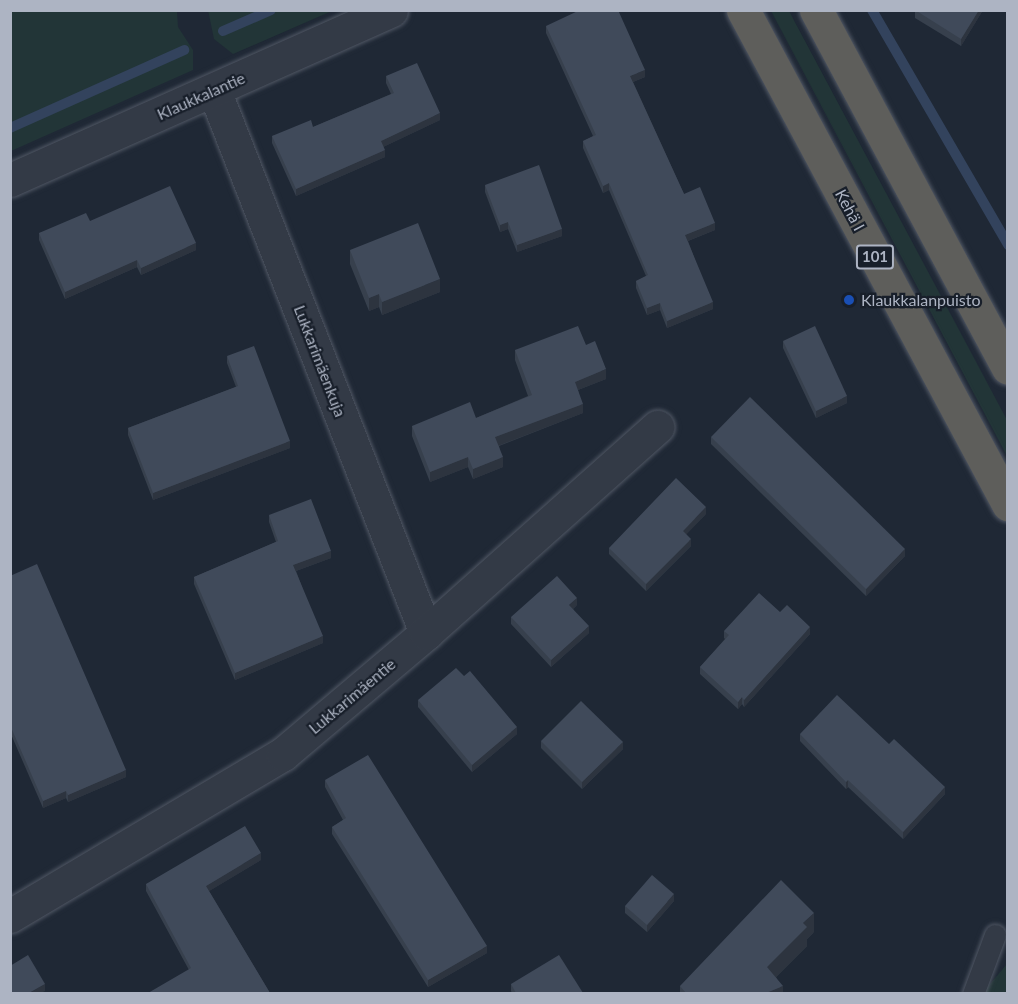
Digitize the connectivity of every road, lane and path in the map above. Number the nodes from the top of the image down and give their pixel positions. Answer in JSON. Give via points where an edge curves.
{"nodes":[{"id":1,"x":391,"y":10,"type":"edge"},
{"id":2,"x":743,"y":10,"type":"edge"},
{"id":3,"x":816,"y":10,"type":"edge"},
{"id":4,"x":214,"y":90,"type":"junction"},
{"id":5,"x":10,"y":180,"type":"edge"},
{"id":6,"x":1008,"y":368,"type":"edge"},
{"id":7,"x":657,"y":427,"type":"dead end"},
{"id":8,"x":1008,"y":504,"type":"edge"},
{"id":9,"x":426,"y":633,"type":"junction"},
{"id":10,"x":10,"y":916,"type":"edge"},
{"id":11,"x":995,"y":935,"type":"dead end"},
{"id":12,"x":973,"y":993,"type":"edge"}],
"edges":[{"from":1,"to":4,"type":"street","name":"Klaukkalantie"},
{"from":2,"to":8,"type":"highway","name":"Kehä I","number":"101"},
{"from":3,"to":6,"type":"highway"},
{"from":4,"to":5,"type":"street","name":"Klaukkalantie"},
{"from":4,"to":9,"type":"street","name":"Lukkarimäenkuja"},
{"from":7,"to":9,"type":"street","name":"Lukkarimäentie"},
{"from":9,"to":10,"type":"street","name":"Lukkarimäentie","via":[[283,754]]},
{"from":11,"to":12,"type":"lane"}]}
